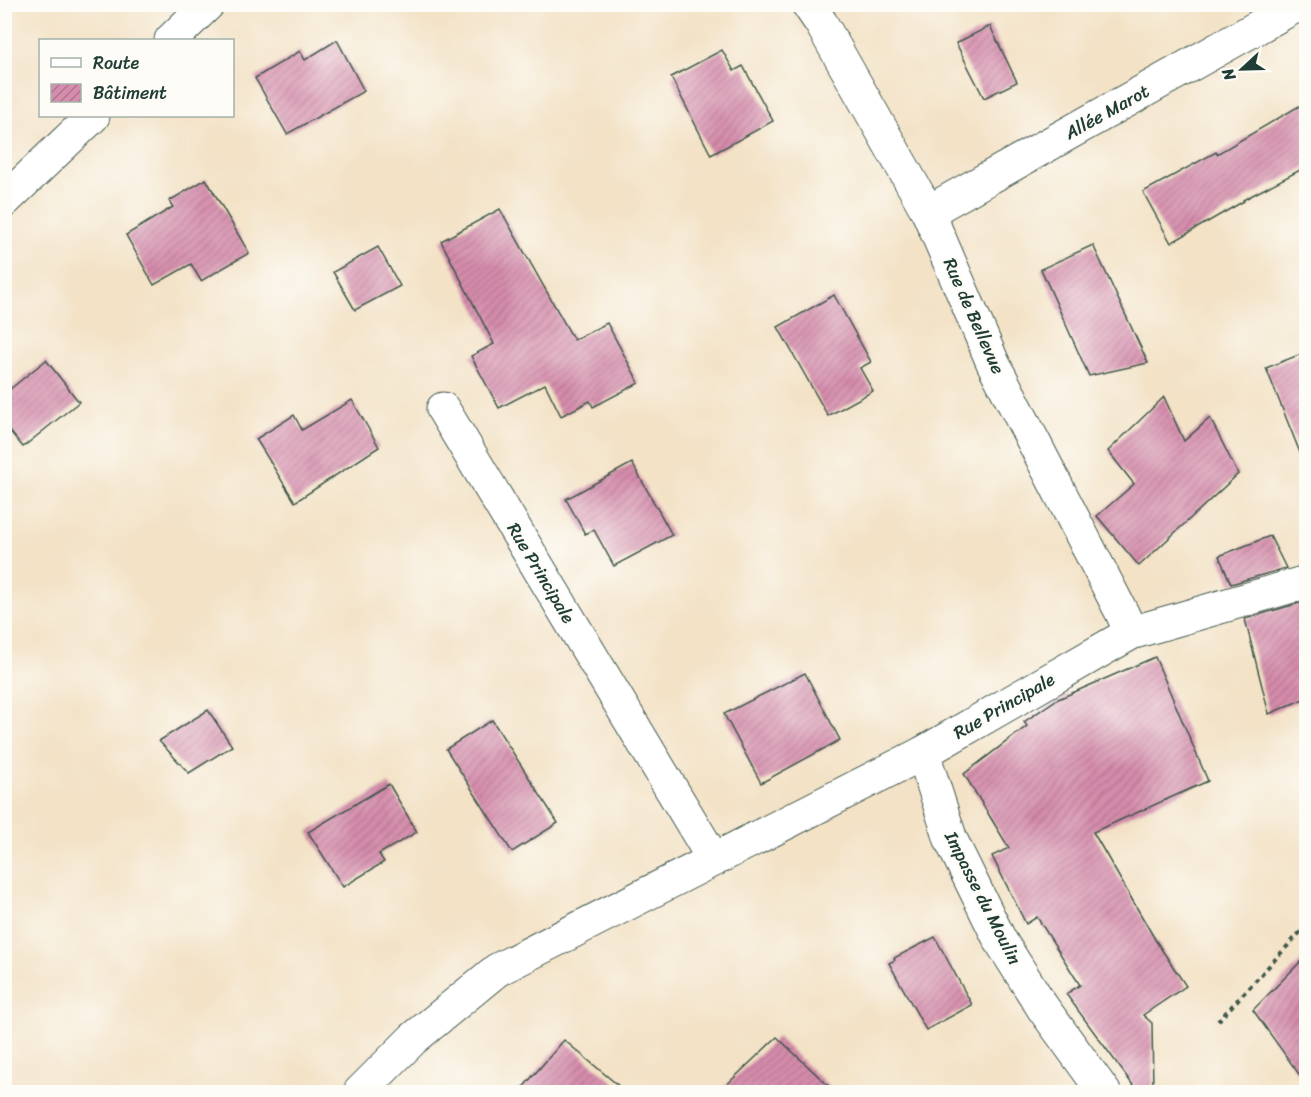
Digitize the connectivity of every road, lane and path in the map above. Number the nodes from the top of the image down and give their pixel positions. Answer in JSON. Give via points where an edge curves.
{"nodes":[{"id":1,"x":208,"y":4,"type":"edge"},
{"id":2,"x":808,"y":4,"type":"edge"},
{"id":3,"x":1288,"y":7,"type":"edge"},
{"id":4,"x":172,"y":39,"type":"edge"},
{"id":5,"x":92,"y":117,"type":"edge"},
{"id":6,"x":4,"y":201,"type":"edge"},
{"id":7,"x":928,"y":212,"type":"junction"},
{"id":8,"x":443,"y":409,"type":"dead end"},
{"id":9,"x":1306,"y":582,"type":"edge"},
{"id":10,"x":1131,"y":633,"type":"junction"},
{"id":11,"x":923,"y":753,"type":"junction"},
{"id":12,"x":714,"y":860,"type":"junction"},
{"id":13,"x":1306,"y":926,"type":"edge"},
{"id":14,"x":1218,"y":1021,"type":"dead end"},
{"id":15,"x":360,"y":1092,"type":"edge"},
{"id":16,"x":1104,"y":1092,"type":"edge"}],
"edges":[{"from":1,"to":4,"type":"street"},
{"from":2,"to":7,"type":"street","name":"Rue de Bellevue"},
{"from":3,"to":7,"type":"street","name":"Allée Marot"},
{"from":5,"to":6,"type":"street"},
{"from":7,"to":10,"type":"street","name":"Rue de Bellevue","via":[[993,363]]},
{"from":8,"to":12,"type":"street","name":"Rue Principale"},
{"from":9,"to":10,"type":"street","name":"Rue Principale"},
{"from":10,"to":11,"type":"street","name":"Rue Principale"},
{"from":11,"to":12,"type":"street","name":"Rue Principale"},
{"from":11,"to":16,"type":"street","name":"Impasse du Moulin","via":[[951,840],[1000,940]]},
{"from":12,"to":15,"type":"street","name":"Rue Principale","via":[[497,970],[413,1038]]},
{"from":13,"to":14,"type":"path"}]}
